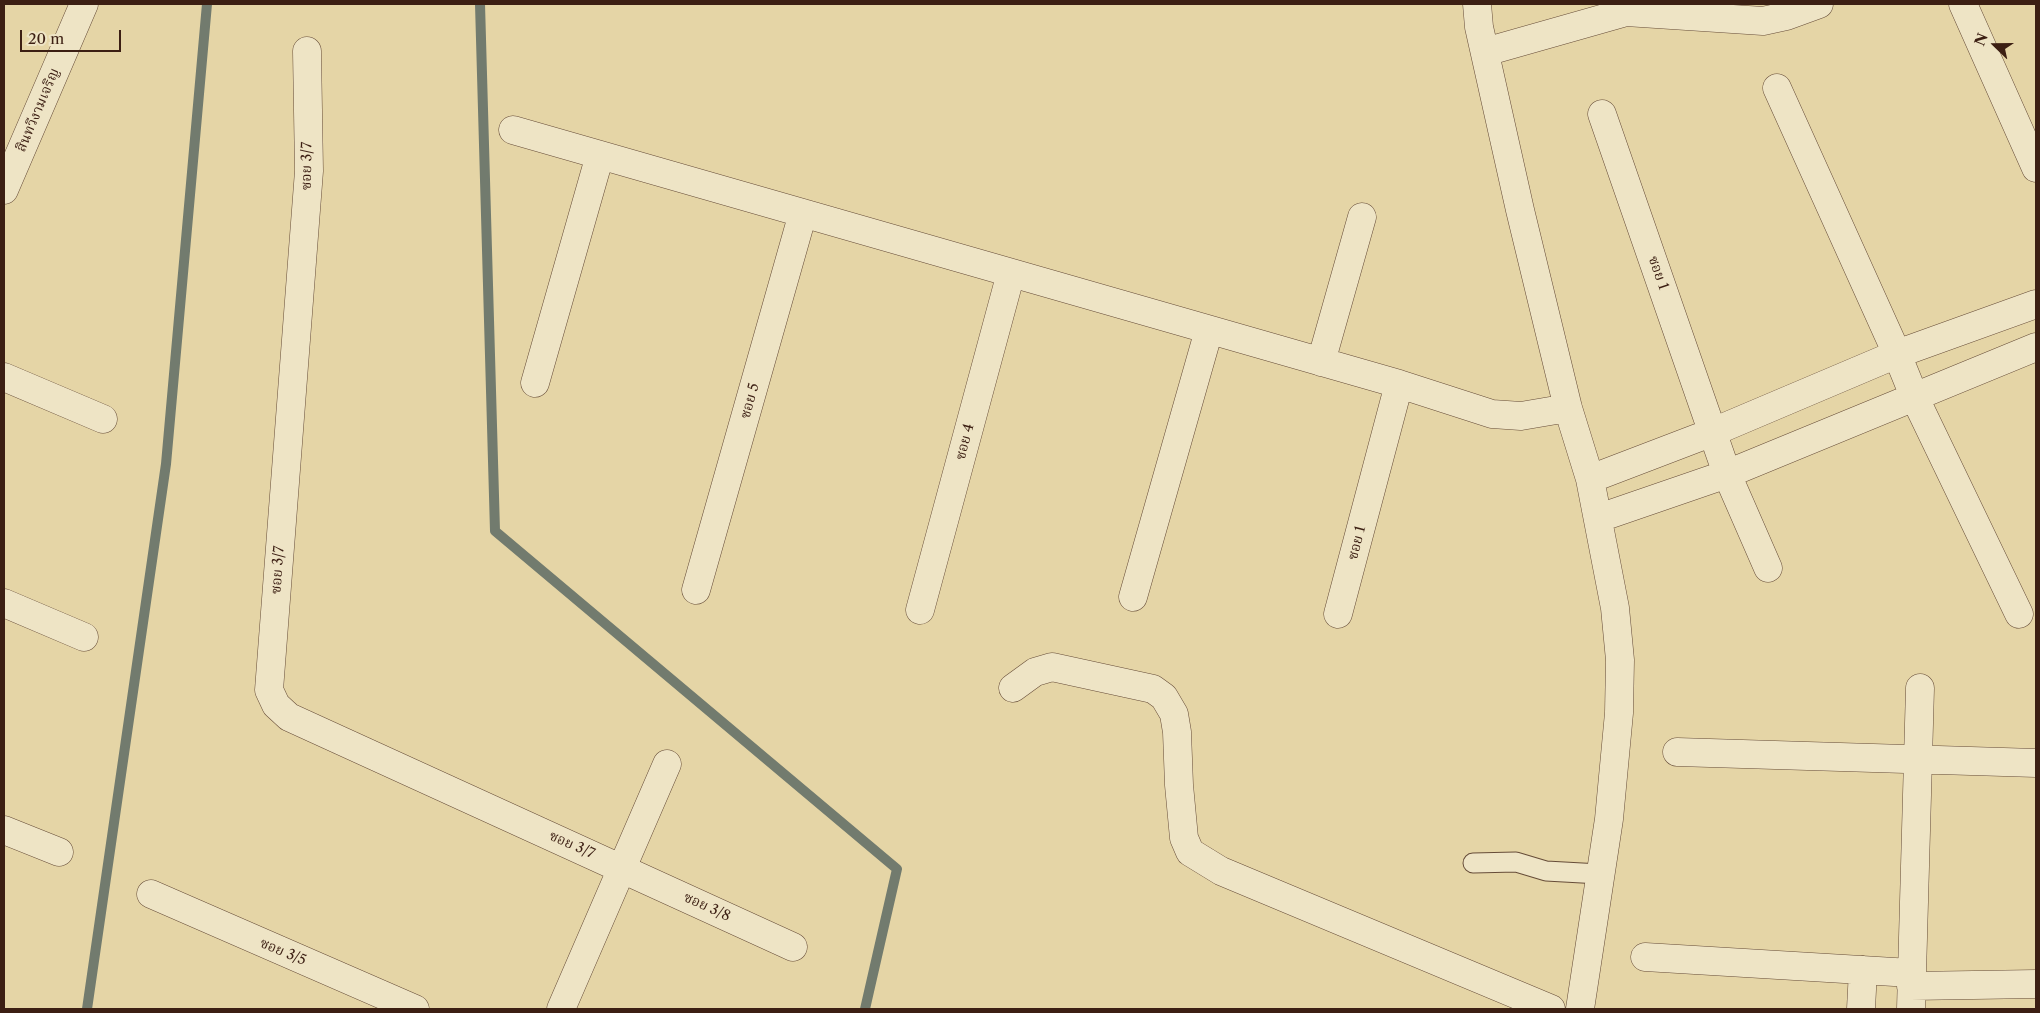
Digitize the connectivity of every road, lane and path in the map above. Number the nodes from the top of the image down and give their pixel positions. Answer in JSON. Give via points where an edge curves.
{"nodes":[{"id":1,"x":84,"y":4,"type":"edge"},
{"id":2,"x":1477,"y":4,"type":"edge"},
{"id":3,"x":1819,"y":4,"type":"edge"},
{"id":4,"x":1963,"y":4,"type":"edge"},
{"id":5,"x":307,"y":51,"type":"dead end"},
{"id":6,"x":1485,"y":52,"type":"junction"},
{"id":7,"x":1777,"y":88,"type":"dead end"},
{"id":8,"x":1602,"y":114,"type":"dead end"},
{"id":9,"x":513,"y":130,"type":"dead end"},
{"id":10,"x":600,"y":155,"type":"junction"},
{"id":11,"x":10,"y":161,"type":"edge"},
{"id":12,"x":2036,"y":168,"type":"edge"},
{"id":13,"x":4,"y":190,"type":"edge"},
{"id":14,"x":803,"y":213,"type":"junction"},
{"id":15,"x":1362,"y":217,"type":"dead end"},
{"id":16,"x":1011,"y":273,"type":"junction"},
{"id":17,"x":2036,"y":304,"type":"edge"},
{"id":18,"x":1209,"y":330,"type":"junction"},
{"id":19,"x":2036,"y":347,"type":"edge"},
{"id":20,"x":1897,"y":354,"type":"junction"},
{"id":21,"x":1321,"y":362,"type":"junction"},
{"id":22,"x":4,"y":377,"type":"edge"},
{"id":23,"x":535,"y":383,"type":"dead end"},
{"id":24,"x":1399,"y":384,"type":"junction"},
{"id":25,"x":1914,"y":396,"type":"junction"},
{"id":26,"x":1568,"y":408,"type":"junction"},
{"id":27,"x":103,"y":418,"type":"dead end"},
{"id":28,"x":1713,"y":432,"type":"junction"},
{"id":29,"x":1726,"y":474,"type":"junction"},
{"id":30,"x":1590,"y":479,"type":"junction"},
{"id":31,"x":1599,"y":518,"type":"junction"},
{"id":32,"x":1768,"y":568,"type":"dead end"},
{"id":33,"x":696,"y":590,"type":"dead end"},
{"id":34,"x":1133,"y":597,"type":"dead end"},
{"id":35,"x":4,"y":603,"type":"edge"},
{"id":36,"x":920,"y":610,"type":"dead end"},
{"id":37,"x":1338,"y":614,"type":"dead end"},
{"id":38,"x":2019,"y":614,"type":"dead end"},
{"id":39,"x":84,"y":637,"type":"dead end"},
{"id":40,"x":1013,"y":688,"type":"dead end"},
{"id":41,"x":1920,"y":688,"type":"dead end"},
{"id":42,"x":1677,"y":752,"type":"dead end"},
{"id":43,"x":1918,"y":760,"type":"junction"},
{"id":44,"x":2036,"y":763,"type":"edge"},
{"id":45,"x":667,"y":764,"type":"dead end"},
{"id":46,"x":4,"y":830,"type":"edge"},
{"id":47,"x":59,"y":852,"type":"dead end"},
{"id":48,"x":1473,"y":863,"type":"dead end"},
{"id":49,"x":622,"y":868,"type":"junction"},
{"id":50,"x":1600,"y":874,"type":"junction"},
{"id":51,"x":151,"y":894,"type":"dead end"},
{"id":52,"x":793,"y":947,"type":"dead end"},
{"id":53,"x":1645,"y":957,"type":"dead end"},
{"id":54,"x":1863,"y":970,"type":"junction"},
{"id":55,"x":2036,"y":984,"type":"edge"},
{"id":56,"x":1911,"y":989,"type":"edge"},
{"id":57,"x":415,"y":1009,"type":"edge"},
{"id":58,"x":561,"y":1009,"type":"edge"},
{"id":59,"x":1551,"y":1009,"type":"edge"},
{"id":60,"x":1580,"y":1009,"type":"edge"},
{"id":61,"x":1861,"y":1009,"type":"edge"}],
"edges":[{"from":1,"to":11,"type":"street","name":"สินทวีงามเจริญ"},
{"from":2,"to":6,"type":"street"},
{"from":3,"to":6,"type":"street","via":[[1763,21],[1626,12]]},
{"from":4,"to":12,"type":"street"},
{"from":5,"to":49,"type":"street","name":"ซอย 3/7","via":[[309,171],[269,690],[276,705],[289,717]]},
{"from":6,"to":26,"type":"street"},
{"from":7,"to":20,"type":"street"},
{"from":8,"to":28,"type":"street","name":"ซอย 1"},
{"from":9,"to":10,"type":"street"},
{"from":10,"to":14,"type":"street"},
{"from":10,"to":23,"type":"street"},
{"from":11,"to":13,"type":"street","name":"สินทวีงามเจริญ"},
{"from":14,"to":16,"type":"street"},
{"from":14,"to":33,"type":"street","name":"ซอย 5"},
{"from":15,"to":21,"type":"street"},
{"from":16,"to":18,"type":"street"},
{"from":16,"to":36,"type":"street","name":"ซอย 4"},
{"from":17,"to":20,"type":"street"},
{"from":18,"to":21,"type":"street"},
{"from":18,"to":34,"type":"street"},
{"from":19,"to":25,"type":"street"},
{"from":20,"to":25,"type":"street"},
{"from":20,"to":28,"type":"street"},
{"from":21,"to":24,"type":"street"},
{"from":22,"to":27,"type":"street"},
{"from":24,"to":26,"type":"street","via":[[1492,414],[1521,416]]},
{"from":24,"to":37,"type":"street","name":"ซอย 1"},
{"from":25,"to":29,"type":"street"},
{"from":25,"to":38,"type":"street"},
{"from":26,"to":30,"type":"street"},
{"from":28,"to":29,"type":"street","name":"ซอย 1"},
{"from":28,"to":30,"type":"street"},
{"from":29,"to":31,"type":"street"},
{"from":29,"to":32,"type":"street","name":"ซอย 1"},
{"from":30,"to":31,"type":"street"},
{"from":31,"to":50,"type":"street","via":[[1615,608],[1620,660],[1620,713]]},
{"from":35,"to":39,"type":"street"},
{"from":40,"to":59,"type":"street","via":[[1035,672],[1052,667],[1152,689],[1164,697],[1174,714],[1184,838],[1190,852],[1221,871]]},
{"from":41,"to":43,"type":"street"},
{"from":42,"to":43,"type":"street"},
{"from":43,"to":44,"type":"street"},
{"from":43,"to":56,"type":"street"},
{"from":45,"to":49,"type":"street"},
{"from":46,"to":47,"type":"street"},
{"from":48,"to":50,"type":"lane","via":[[1516,862],[1546,871]]},
{"from":49,"to":52,"type":"street","name":"ซอย 3/8"},
{"from":49,"to":58,"type":"street"},
{"from":50,"to":60,"type":"street"},
{"from":51,"to":57,"type":"street","name":"ซอย 3/5"},
{"from":53,"to":54,"type":"street"},
{"from":54,"to":56,"type":"street"},
{"from":54,"to":61,"type":"street"},
{"from":55,"to":56,"type":"street"}]}
